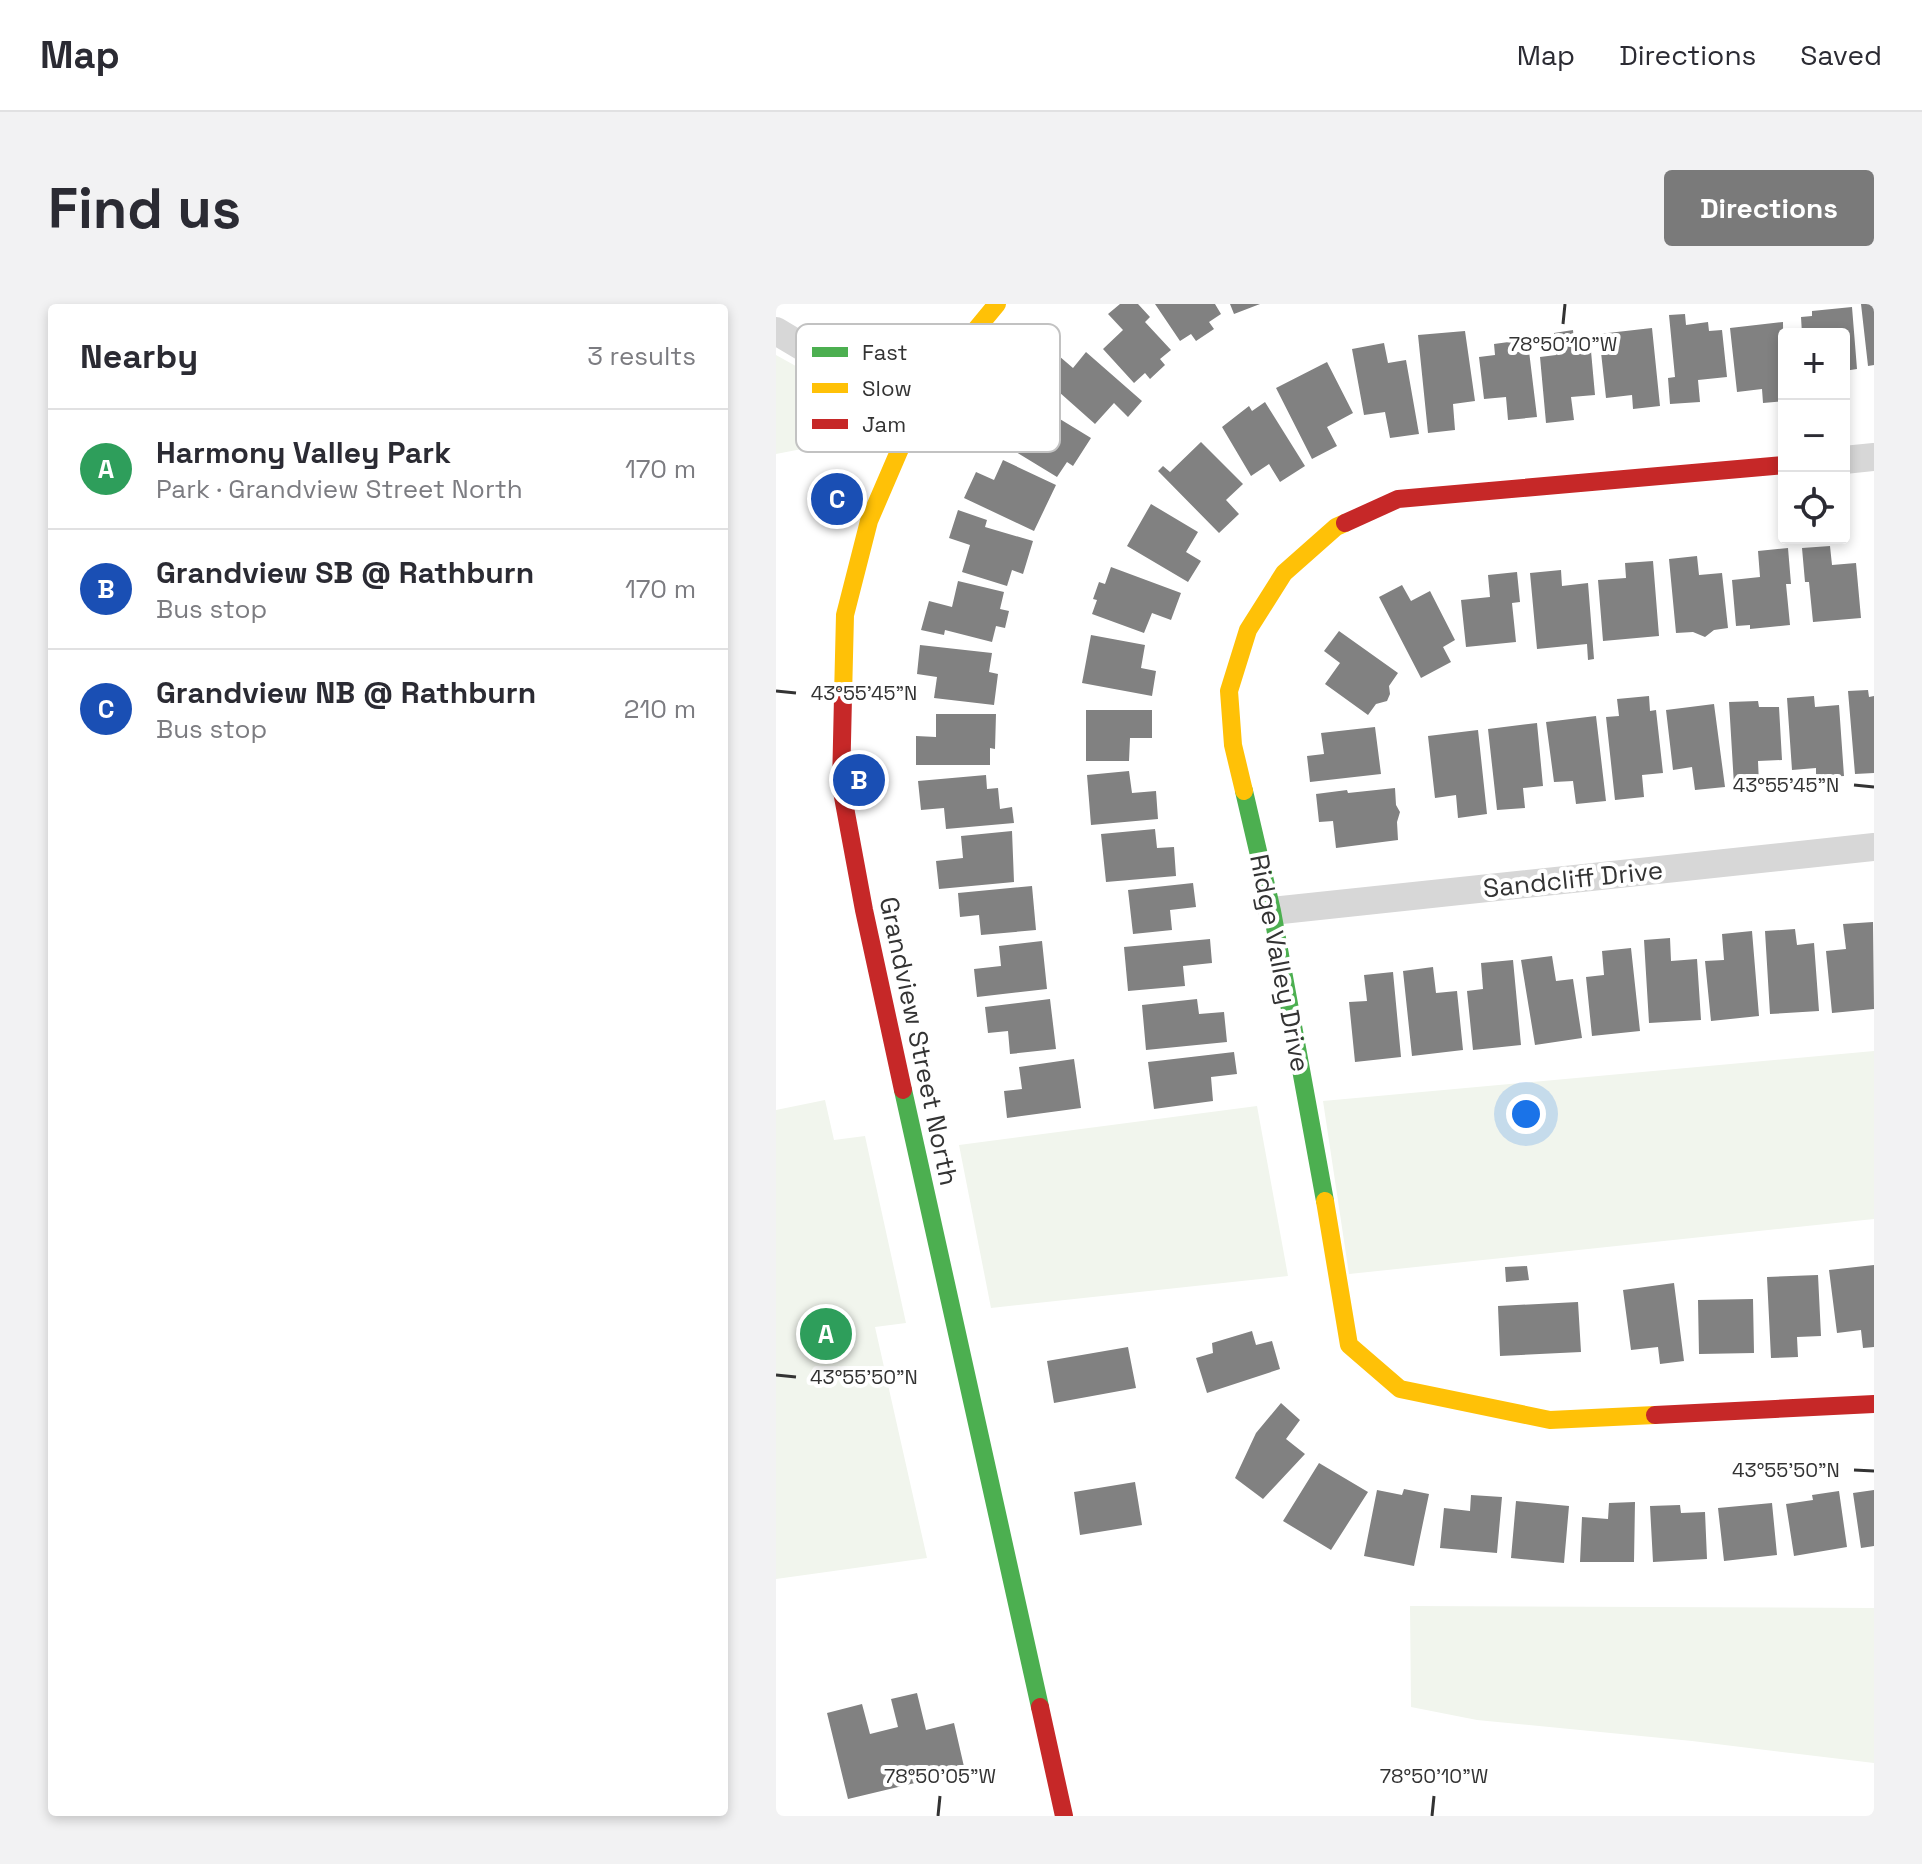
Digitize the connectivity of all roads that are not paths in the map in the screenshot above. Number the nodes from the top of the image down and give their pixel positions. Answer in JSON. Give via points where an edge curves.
{"nodes":[{"id":1,"x":997,"y":304,"type":"edge"},
{"id":2,"x":980,"y":324,"type":"edge"},
{"id":3,"x":776,"y":331,"type":"edge"},
{"id":4,"x":796,"y":343,"type":"edge"},
{"id":5,"x":899,"y":452,"type":"edge"},
{"id":6,"x":1874,"y":457,"type":"edge"},
{"id":7,"x":1850,"y":459,"type":"edge"},
{"id":8,"x":1778,"y":465,"type":"edge"},
{"id":9,"x":1874,"y":847,"type":"edge"},
{"id":10,"x":1272,"y":911,"type":"junction"},
{"id":11,"x":1874,"y":1404,"type":"edge"},
{"id":12,"x":1064,"y":1816,"type":"edge"}],
"edges":[{"from":1,"to":2,"type":"street","name":"Grandview Street North"},
{"from":3,"to":4,"type":"street"},
{"from":5,"to":12,"type":"street","name":"Grandview Street North","via":[[869,521],[845,615],[841,786]]},
{"from":6,"to":7,"type":"street"},
{"from":8,"to":10,"type":"street","name":"Ridge Valley Drive","via":[[1398,499],[1336,527],[1284,573],[1248,630],[1229,691],[1233,745]]},
{"from":9,"to":10,"type":"street","name":"Sandcliff Drive"},
{"from":10,"to":11,"type":"street","name":"Ridge Valley Drive","via":[[1349,1345],[1400,1389],[1550,1420]]}]}
